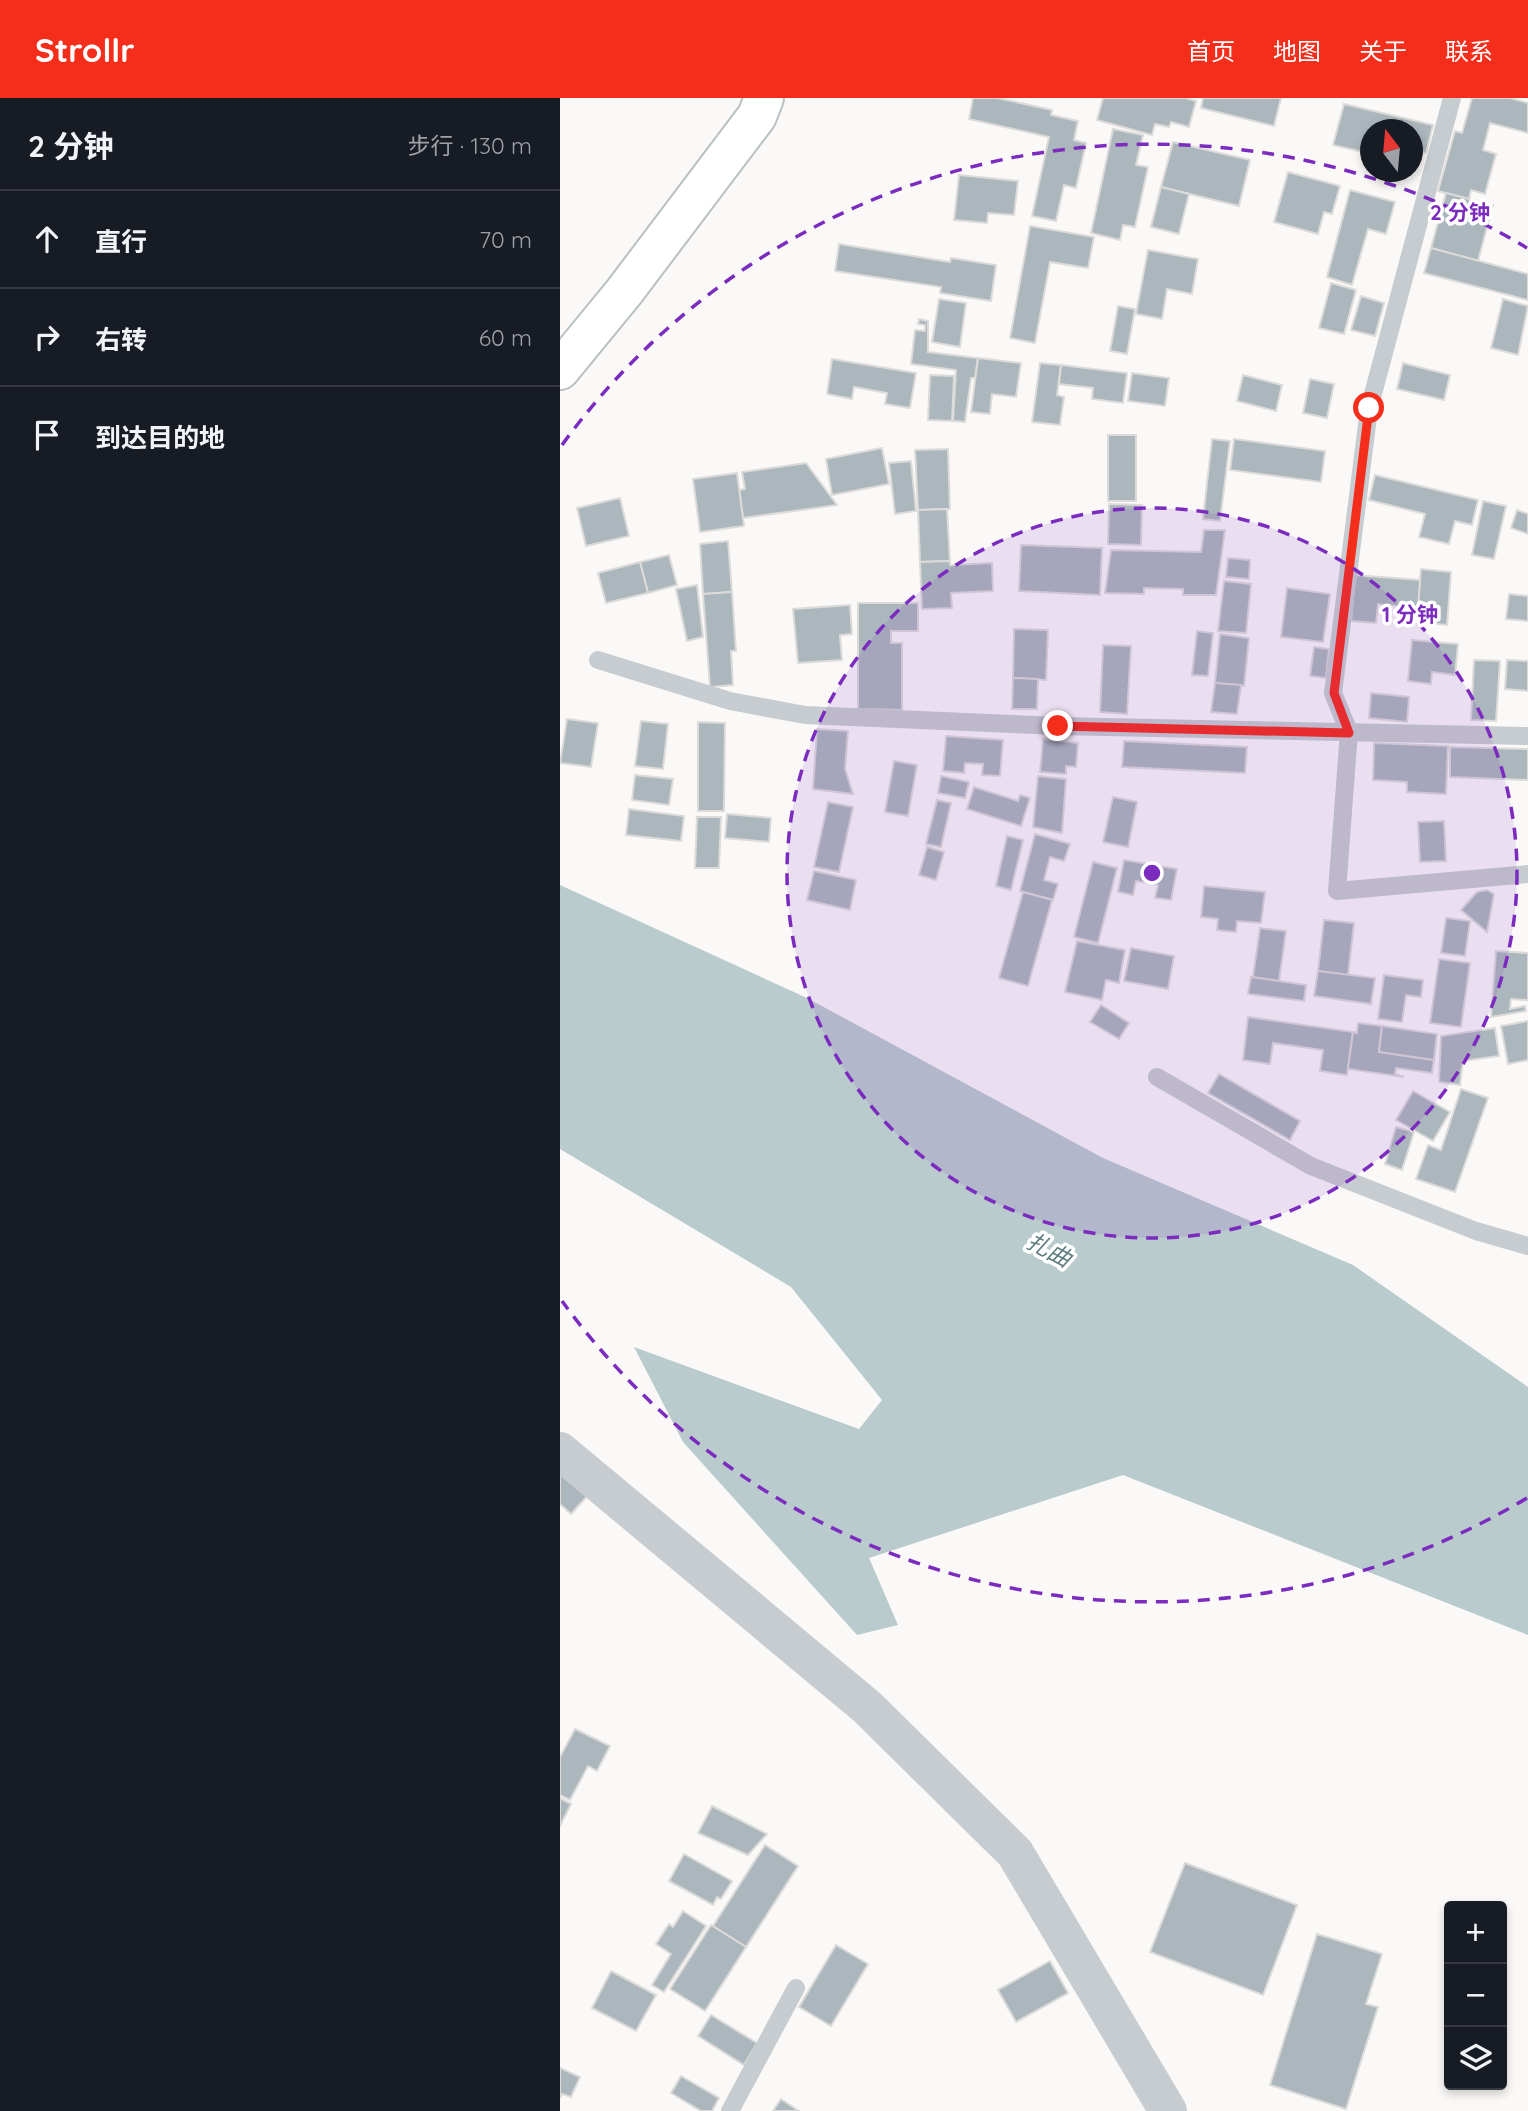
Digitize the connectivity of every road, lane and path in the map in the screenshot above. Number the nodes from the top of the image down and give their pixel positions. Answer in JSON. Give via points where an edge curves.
{"nodes":[{"id":1,"x":764,"y":98,"type":"edge"},
{"id":2,"x":1452,"y":98,"type":"edge"},
{"id":3,"x":560,"y":370,"type":"edge"},
{"id":4,"x":598,"y":660,"type":"dead end"},
{"id":5,"x":1349,"y":733,"type":"junction"},
{"id":6,"x":1528,"y":736,"type":"edge"},
{"id":7,"x":1528,"y":874,"type":"edge"},
{"id":8,"x":1157,"y":1077,"type":"dead end"},
{"id":9,"x":1528,"y":1246,"type":"edge"},
{"id":10,"x":560,"y":1451,"type":"edge"},
{"id":11,"x":796,"y":1988,"type":"dead end"},
{"id":12,"x":730,"y":2111,"type":"edge"},
{"id":13,"x":1168,"y":2111,"type":"edge"}],
"edges":[{"from":1,"to":3,"type":"main road","via":[[757,116]]},
{"from":2,"to":5,"type":"lane","via":[[1369,408],[1334,693]]},
{"from":4,"to":5,"type":"lane","via":[[730,701],[805,715]]},
{"from":5,"to":6,"type":"lane"},
{"from":5,"to":7,"type":"lane","via":[[1337,891]]},
{"from":8,"to":9,"type":"lane","via":[[1311,1166],[1476,1231]]},
{"from":10,"to":13,"type":"street","via":[[867,1707],[1015,1853]]},
{"from":11,"to":12,"type":"lane"}]}
